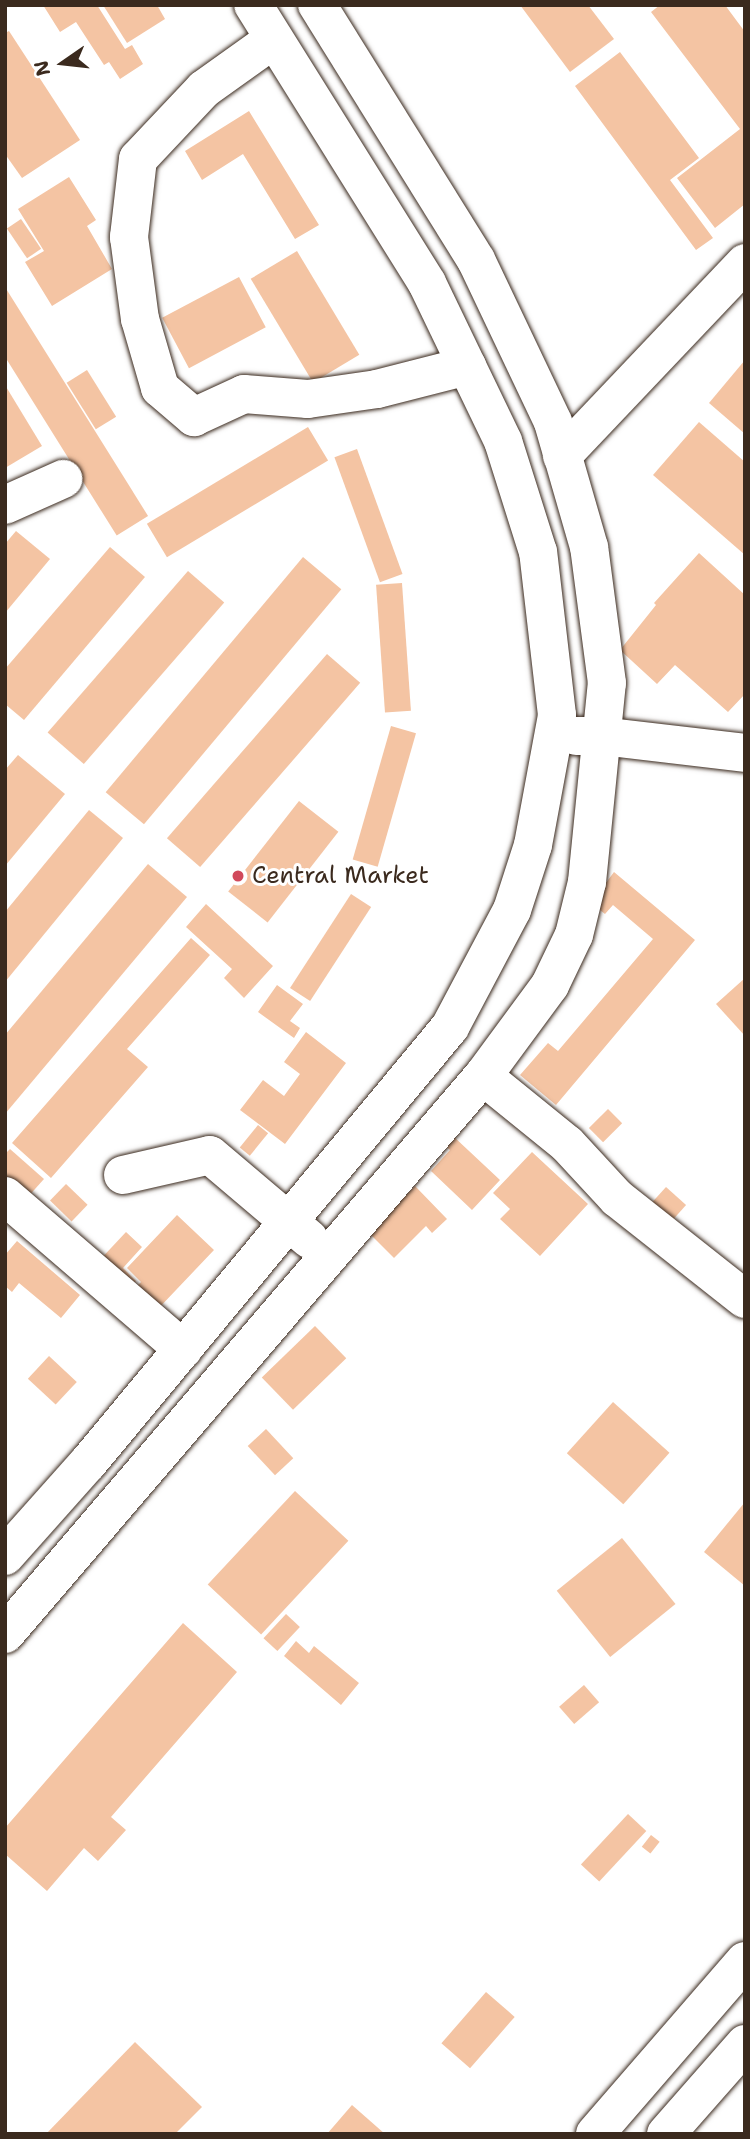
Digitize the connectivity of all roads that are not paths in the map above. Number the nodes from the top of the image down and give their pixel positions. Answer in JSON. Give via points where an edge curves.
{"nodes":[{"id":1,"x":253,"y":5,"type":"edge"},
{"id":2,"x":317,"y":5,"type":"edge"},
{"id":3,"x":274,"y":39,"type":"junction"},
{"id":4,"x":745,"y":263,"type":"edge"},
{"id":5,"x":467,"y":366,"type":"junction"},
{"id":6,"x":562,"y":456,"type":"junction"},
{"id":7,"x":64,"y":479,"type":"dead end"},
{"id":8,"x":5,"y":505,"type":"edge"},
{"id":9,"x":553,"y":736,"type":"junction"},
{"id":10,"x":601,"y":736,"type":"junction"},
{"id":11,"x":745,"y":753,"type":"edge"},
{"id":12,"x":483,"y":1076,"type":"junction"},
{"id":13,"x":123,"y":1175,"type":"dead end"},
{"id":14,"x":5,"y":1196,"type":"edge"},
{"id":15,"x":290,"y":1221,"type":"junction"},
{"id":16,"x":329,"y":1257,"type":"junction"},
{"id":17,"x":745,"y":1299,"type":"edge"},
{"id":18,"x":183,"y":1349,"type":"junction"},
{"id":19,"x":88,"y":1463,"type":"junction"},
{"id":20,"x":126,"y":1493,"type":"junction"},
{"id":21,"x":5,"y":1556,"type":"edge"},
{"id":22,"x":5,"y":1634,"type":"edge"},
{"id":23,"x":745,"y":1961,"type":"edge"},
{"id":24,"x":745,"y":2044,"type":"edge"},
{"id":25,"x":595,"y":2134,"type":"edge"},
{"id":26,"x":666,"y":2134,"type":"edge"}],
"edges":[{"from":1,"to":3,"type":"street"},
{"from":2,"to":6,"type":"street","via":[[476,260],[553,422]]},
{"from":3,"to":5,"type":"street","via":[[427,283]]},
{"from":3,"to":5,"type":"street","via":[[204,89],[138,159],[129,237],[141,319],[160,388],[194,416],[244,394],[308,399],[377,389]]},
{"from":4,"to":6,"type":"street"},
{"from":5,"to":9,"type":"street","via":[[503,442],[538,552],[557,715]]},
{"from":6,"to":10,"type":"street","via":[[591,561],[607,684]]},
{"from":7,"to":8,"type":"street"},
{"from":9,"to":10,"type":"street"},
{"from":9,"to":15,"type":"street","via":[[533,845],[512,911],[484,968],[450,1027]]},
{"from":10,"to":11,"type":"street"},
{"from":10,"to":12,"type":"street","via":[[587,882],[574,935],[550,985]]},
{"from":12,"to":16,"type":"street"},
{"from":12,"to":17,"type":"street","via":[[567,1144],[617,1198]]},
{"from":13,"to":15,"type":"street","via":[[210,1155]]},
{"from":14,"to":18,"type":"street"},
{"from":15,"to":16,"type":"street"},
{"from":15,"to":18,"type":"street"},
{"from":16,"to":20,"type":"street"},
{"from":18,"to":19,"type":"street"},
{"from":19,"to":20,"type":"street"},
{"from":19,"to":21,"type":"street"},
{"from":20,"to":22,"type":"street"},
{"from":23,"to":25,"type":"street"},
{"from":24,"to":26,"type":"street"}]}
